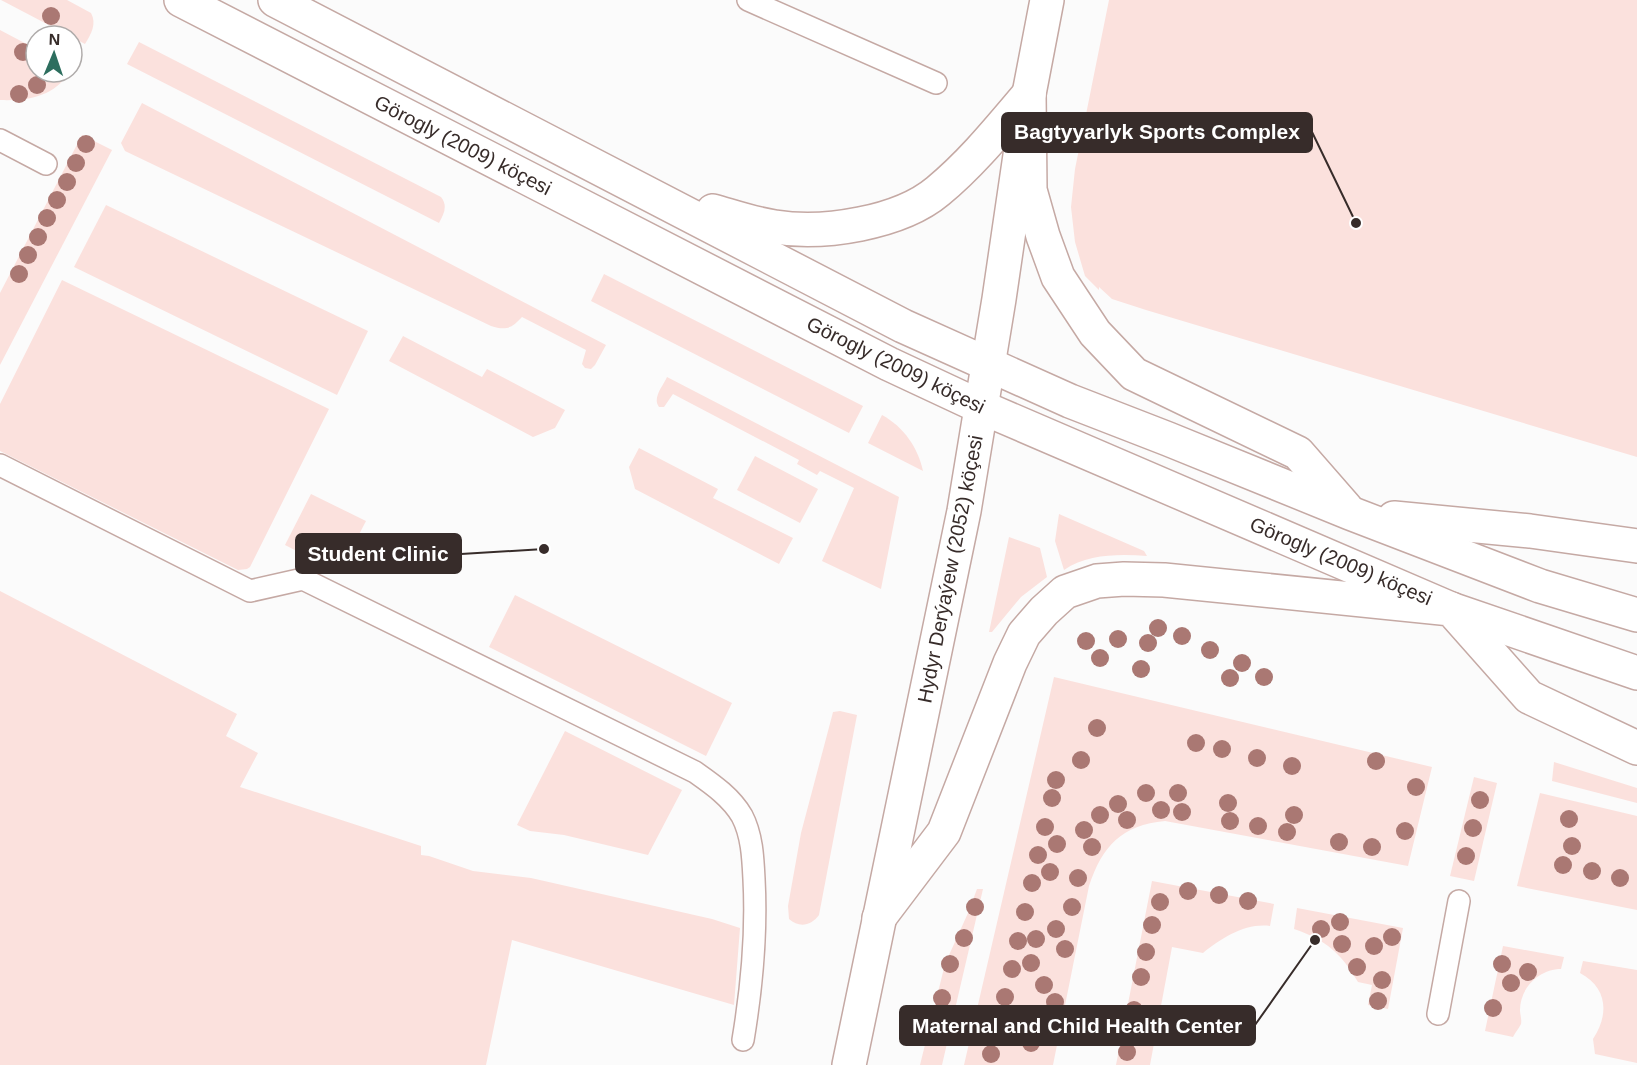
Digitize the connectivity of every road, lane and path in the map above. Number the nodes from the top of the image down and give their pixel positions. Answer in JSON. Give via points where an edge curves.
{"nodes":[{"id":1,"x":181,"y":0,"type":"edge"},
{"id":2,"x":275,"y":0,"type":"edge"},
{"id":3,"x":748,"y":0,"type":"edge"},
{"id":4,"x":1047,"y":0,"type":"edge"},
{"id":5,"x":936,"y":83,"type":"dead end"},
{"id":6,"x":1029,"y":94,"type":"junction"},
{"id":7,"x":0,"y":140,"type":"edge"},
{"id":8,"x":46,"y":164,"type":"dead end"},
{"id":9,"x":629,"y":185,"type":"junction"},
{"id":10,"x":988,"y":364,"type":"junction"},
{"id":11,"x":981,"y":407,"type":"junction"},
{"id":12,"x":0,"y":465,"type":"edge"},
{"id":13,"x":1350,"y":513,"type":"junction"},
{"id":14,"x":1637,"y":546,"type":"edge"},
{"id":15,"x":1451,"y":609,"type":"junction"},
{"id":16,"x":1637,"y":615,"type":"edge"},
{"id":17,"x":1637,"y":673,"type":"edge"},
{"id":18,"x":1637,"y":748,"type":"edge"},
{"id":19,"x":1459,"y":901,"type":"dead end"},
{"id":20,"x":879,"y":918,"type":"junction"},
{"id":21,"x":1438,"y":1014,"type":"dead end"},
{"id":22,"x":744,"y":1040,"type":"dead end"},
{"id":23,"x":849,"y":1065,"type":"edge"}],
"edges":[{"from":1,"to":11,"type":"main road","name":"Görogly (2009) köçesi","via":[[889,364]]},
{"from":2,"to":9,"type":"main road","name":"Görogly (2009) köçesi"},
{"from":3,"to":5,"type":"lane"},
{"from":4,"to":6,"type":"main road","name":"Hydyr Derýaýew (2052) köçesi"},
{"from":6,"to":9,"type":"main road","via":[[973,158],[936,193],[904,211],[876,220],[842,227],[778,228]]},
{"from":6,"to":10,"type":"main road","name":"Hydyr Derýaýew (2052) köçesi"},
{"from":6,"to":13,"type":"main road","via":[[1030,190],[1058,277],[1095,333],[1134,374],[1298,453]]},
{"from":7,"to":8,"type":"lane"},
{"from":9,"to":10,"type":"main road","name":"Görogly (2009) köçesi","via":[[903,326]]},
{"from":10,"to":11,"type":"main road","name":"Hydyr Derýaýew (2052) köçesi"},
{"from":10,"to":13,"type":"main road","name":"Görogly (2009) köçesi","via":[[1070,401]]},
{"from":11,"to":15,"type":"main road","name":"Görogly (2009) köçesi"},
{"from":11,"to":20,"type":"main road","name":"Hydyr Derýaýew (2052) köçesi","via":[[964,511]]},
{"from":12,"to":22,"type":"lane","via":[[250,591],[303,579],[695,772],[714,786],[741,815],[749,833],[753,860],[756,948]]},
{"from":13,"to":14,"type":"main road"},
{"from":13,"to":16,"type":"main road","name":"Görogly (2009) köçesi","via":[[1540,586]]},
{"from":15,"to":17,"type":"main road","name":"Görogly (2009) köçesi"},
{"from":15,"to":18,"type":"main road","via":[[1529,697]]},
{"from":15,"to":20,"type":"main road","via":[[1164,580],[1097,581],[1065,592],[1024,634],[944,832]]},
{"from":19,"to":21,"type":"lane"},
{"from":20,"to":23,"type":"main road","name":"Hydyr Derýaýew (2052) köçesi"}]}
